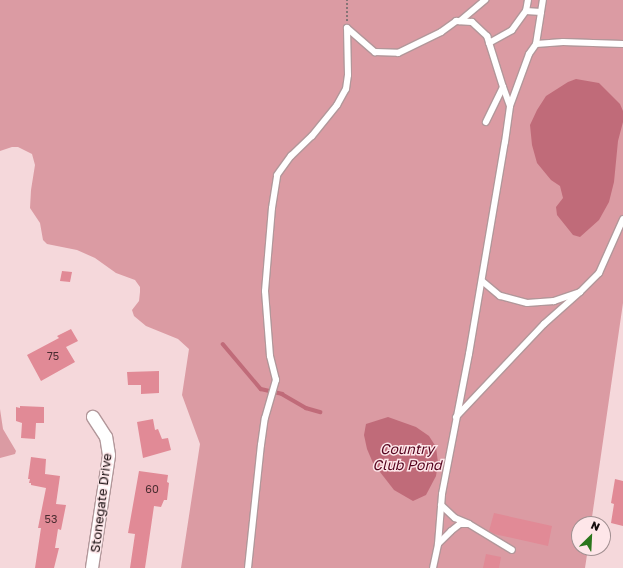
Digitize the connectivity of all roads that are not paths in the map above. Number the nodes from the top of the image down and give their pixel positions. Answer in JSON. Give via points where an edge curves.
{"nodes":[{"id":1,"x":485,"y":0,"type":"edge"},
{"id":2,"x":528,"y":0,"type":"edge"},
{"id":3,"x":543,"y":0,"type":"edge"},
{"id":4,"x":526,"y":12,"type":"junction"},
{"id":5,"x":541,"y":12,"type":"junction"},
{"id":6,"x":460,"y":21,"type":"junction"},
{"id":7,"x":489,"y":43,"type":"junction"},
{"id":8,"x":536,"y":44,"type":"junction"},
{"id":9,"x":623,"y":44,"type":"edge"},
{"id":10,"x":503,"y":87,"type":"junction"},
{"id":11,"x":510,"y":106,"type":"junction"},
{"id":12,"x":486,"y":122,"type":"dead end"},
{"id":13,"x":623,"y":219,"type":"edge"},
{"id":14,"x":482,"y":281,"type":"junction"},
{"id":15,"x":580,"y":292,"type":"junction"},
{"id":16,"x":93,"y":417,"type":"dead end"},
{"id":17,"x":455,"y":419,"type":"junction"},
{"id":18,"x":441,"y":505,"type":"junction"},
{"id":19,"x":469,"y":524,"type":"junction"},
{"id":20,"x":438,"y":544,"type":"junction"},
{"id":21,"x":512,"y":550,"type":"dead end"},
{"id":22,"x":92,"y":568,"type":"edge"},
{"id":23,"x":248,"y":568,"type":"edge"},
{"id":24,"x":433,"y":568,"type":"edge"}],
"edges":[{"from":1,"to":6,"type":"lane"},
{"from":2,"to":4,"type":"lane"},
{"from":3,"to":5,"type":"lane"},
{"from":4,"to":5,"type":"lane"},
{"from":4,"to":7,"type":"lane","via":[[512,30]]},
{"from":5,"to":8,"type":"lane"},
{"from":6,"to":7,"type":"lane","via":[[472,22],[487,36]]},
{"from":6,"to":23,"type":"lane","via":[[398,53],[375,52],[347,28],[346,89],[332,112],[291,156],[277,176],[265,291],[270,356],[276,380],[261,444]]},
{"from":7,"to":10,"type":"lane"},
{"from":8,"to":9,"type":"lane"},
{"from":8,"to":11,"type":"lane","via":[[529,54]]},
{"from":10,"to":11,"type":"lane"},
{"from":10,"to":12,"type":"lane"},
{"from":11,"to":14,"type":"lane"},
{"from":13,"to":15,"type":"lane","via":[[599,273]]},
{"from":14,"to":15,"type":"lane","via":[[500,296],[527,303],[554,301]]},
{"from":14,"to":17,"type":"lane"},
{"from":15,"to":17,"type":"lane","via":[[544,324]]},
{"from":16,"to":22,"type":"street","name":"Stonegate Drive","via":[[106,437],[110,456]]},
{"from":17,"to":18,"type":"lane"},
{"from":18,"to":19,"type":"lane","via":[[455,518]]},
{"from":18,"to":20,"type":"lane"},
{"from":19,"to":20,"type":"lane","via":[[460,524]]},
{"from":19,"to":21,"type":"lane"},
{"from":20,"to":24,"type":"lane"}]}
